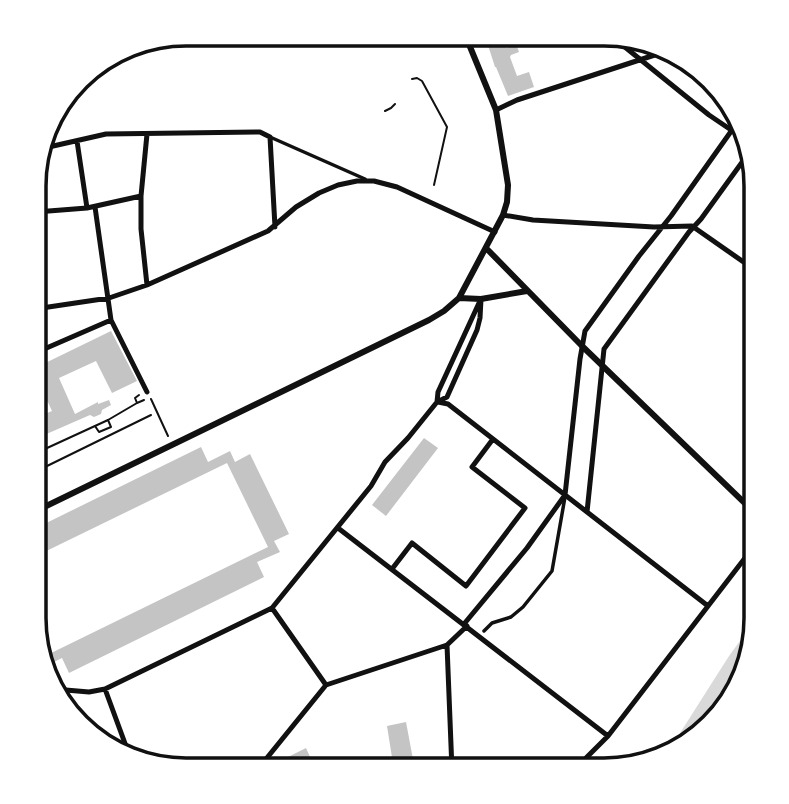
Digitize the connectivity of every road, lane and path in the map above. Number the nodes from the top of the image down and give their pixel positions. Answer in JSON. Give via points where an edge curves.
{"nodes":[{"id":1,"x":470,"y":46,"type":"edge"},
{"id":2,"x":626,"y":48,"type":"edge"},
{"id":3,"x":654,"y":55,"type":"edge"},
{"id":4,"x":641,"y":60,"type":"junction"},
{"id":5,"x":412,"y":79,"type":"dead end"},
{"id":6,"x":395,"y":104,"type":"dead end"},
{"id":7,"x":496,"y":110,"type":"junction"},
{"id":8,"x":385,"y":111,"type":"dead end"},
{"id":9,"x":732,"y":130,"type":"joint"},
{"id":10,"x":147,"y":134,"type":"junction"},
{"id":11,"x":270,"y":137,"type":"junction"},
{"id":12,"x":77,"y":141,"type":"junction"},
{"id":13,"x":437,"y":141,"type":"dead end"},
{"id":14,"x":444,"y":142,"type":"junction"},
{"id":15,"x":51,"y":146,"type":"edge"},
{"id":16,"x":742,"y":164,"type":"edge"},
{"id":17,"x":367,"y":180,"type":"junction"},
{"id":18,"x":434,"y":185,"type":"dead end"},
{"id":19,"x":141,"y":196,"type":"junction"},
{"id":20,"x":95,"y":206,"type":"junction"},
{"id":21,"x":87,"y":208,"type":"junction"},
{"id":22,"x":46,"y":211,"type":"edge"},
{"id":23,"x":503,"y":215,"type":"junction"},
{"id":24,"x":275,"y":227,"type":"junction"},
{"id":25,"x":663,"y":227,"type":"junction"},
{"id":26,"x":694,"y":227,"type":"junction"},
{"id":27,"x":495,"y":232,"type":"junction"},
{"id":28,"x":486,"y":248,"type":"junction"},
{"id":29,"x":743,"y":262,"type":"edge"},
{"id":30,"x":146,"y":285,"type":"junction"},
{"id":31,"x":527,"y":291,"type":"junction"},
{"id":32,"x":109,"y":298,"type":"junction"},
{"id":33,"x":459,"y":298,"type":"junction"},
{"id":34,"x":481,"y":299,"type":"junction"},
{"id":35,"x":46,"y":307,"type":"edge"},
{"id":36,"x":111,"y":320,"type":"junction"},
{"id":37,"x":582,"y":346,"type":"junction"},
{"id":38,"x":46,"y":348,"type":"edge"},
{"id":39,"x":602,"y":365,"type":"junction"},
{"id":40,"x":146,"y":391,"type":"joint"},
{"id":41,"x":437,"y":402,"type":"junction"},
{"id":42,"x":137,"y":403,"type":"junction"},
{"id":43,"x":151,"y":415,"type":"dead end"},
{"id":44,"x":107,"y":419,"type":"junction"},
{"id":45,"x":94,"y":426,"type":"junction"},
{"id":46,"x":108,"y":429,"type":"junction"},
{"id":47,"x":101,"y":431,"type":"junction"},
{"id":48,"x":111,"y":436,"type":"junction"},
{"id":49,"x":168,"y":436,"type":"dead end"},
{"id":50,"x":105,"y":439,"type":"junction"},
{"id":51,"x":493,"y":439,"type":"junction"},
{"id":52,"x":46,"y":448,"type":"edge"},
{"id":53,"x":46,"y":466,"type":"edge"},
{"id":54,"x":565,"y":495,"type":"junction"},
{"id":55,"x":743,"y":501,"type":"edge"},
{"id":56,"x":46,"y":506,"type":"edge"},
{"id":57,"x":587,"y":512,"type":"junction"},
{"id":58,"x":338,"y":528,"type":"junction"},
{"id":59,"x":743,"y":561,"type":"edge"},
{"id":60,"x":392,"y":569,"type":"junction"},
{"id":61,"x":708,"y":606,"type":"junction"},
{"id":62,"x":271,"y":608,"type":"junction"},
{"id":63,"x":465,"y":625,"type":"junction"},
{"id":64,"x":484,"y":631,"type":"dead end"},
{"id":65,"x":446,"y":645,"type":"junction"},
{"id":66,"x":326,"y":685,"type":"junction"},
{"id":67,"x":105,"y":689,"type":"junction"},
{"id":68,"x":64,"y":690,"type":"edge"},
{"id":69,"x":608,"y":736,"type":"junction"},
{"id":70,"x":126,"y":745,"type":"edge"},
{"id":71,"x":267,"y":758,"type":"edge"},
{"id":72,"x":451,"y":758,"type":"edge"},
{"id":73,"x":586,"y":758,"type":"edge"}],
"edges":[{"from":1,"to":7,"type":"street"},
{"from":2,"to":4,"type":"street"},
{"from":3,"to":4,"type":"street"},
{"from":4,"to":7,"type":"street"},
{"from":4,"to":9,"type":"street"},
{"from":5,"to":14,"type":"path","via":[[422,80],[443,119]]},
{"from":6,"to":8,"type":"path"},
{"from":7,"to":23,"type":"street","via":[[508,185]]},
{"from":9,"to":25,"type":"street"},
{"from":10,"to":11,"type":"street","via":[[260,132]]},
{"from":10,"to":12,"type":"street","via":[[106,134]]},
{"from":10,"to":19,"type":"street"},
{"from":11,"to":17,"type":"street"},
{"from":11,"to":24,"type":"street"},
{"from":12,"to":15,"type":"street"},
{"from":12,"to":21,"type":"street"},
{"from":13,"to":14,"type":"path"},
{"from":14,"to":18,"type":"path"},
{"from":16,"to":26,"type":"street"},
{"from":17,"to":24,"type":"street","via":[[319,193]]},
{"from":17,"to":27,"type":"street","via":[[397,187]]},
{"from":19,"to":20,"type":"street"},
{"from":19,"to":30,"type":"street"},
{"from":20,"to":21,"type":"street"},
{"from":20,"to":32,"type":"street"},
{"from":21,"to":22,"type":"street"},
{"from":23,"to":25,"type":"street"},
{"from":23,"to":27,"type":"street"},
{"from":24,"to":30,"type":"street"},
{"from":25,"to":26,"type":"street"},
{"from":25,"to":37,"type":"street","via":[[585,331]]},
{"from":26,"to":29,"type":"street"},
{"from":26,"to":39,"type":"street","via":[[604,349]]},
{"from":27,"to":28,"type":"street"},
{"from":28,"to":31,"type":"street"},
{"from":28,"to":33,"type":"street"},
{"from":30,"to":32,"type":"street"},
{"from":31,"to":34,"type":"street"},
{"from":31,"to":37,"type":"street"},
{"from":32,"to":35,"type":"street"},
{"from":32,"to":36,"type":"street"},
{"from":33,"to":34,"type":"street"},
{"from":33,"to":56,"type":"street","via":[[429,320]]},
{"from":34,"to":41,"type":"street"},
{"from":34,"to":41,"type":"street","via":[[477,330],[447,397]]},
{"from":36,"to":38,"type":"street"},
{"from":36,"to":40,"type":"street"},
{"from":37,"to":39,"type":"street"},
{"from":37,"to":54,"type":"street"},
{"from":39,"to":55,"type":"street"},
{"from":39,"to":57,"type":"street"},
{"from":40,"to":42,"type":"path","via":[[135,398]]},
{"from":41,"to":51,"type":"street","via":[[448,404]]},
{"from":41,"to":58,"type":"street","via":[[385,462]]},
{"from":42,"to":44,"type":"path"},
{"from":42,"to":49,"type":"path","via":[[150,397]]},
{"from":43,"to":48,"type":"path"},
{"from":44,"to":45,"type":"path"},
{"from":44,"to":46,"type":"path"},
{"from":45,"to":47,"type":"path"},
{"from":45,"to":52,"type":"path"},
{"from":46,"to":47,"type":"path"},
{"from":46,"to":48,"type":"path"},
{"from":47,"to":50,"type":"path"},
{"from":48,"to":50,"type":"path"},
{"from":50,"to":53,"type":"path"},
{"from":51,"to":54,"type":"street"},
{"from":51,"to":60,"type":"street","via":[[472,467],[525,508],[466,586],[412,543]]},
{"from":54,"to":57,"type":"street"},
{"from":54,"to":63,"type":"street"},
{"from":54,"to":64,"type":"street","via":[[552,570],[523,607]]},
{"from":57,"to":61,"type":"street"},
{"from":58,"to":60,"type":"street"},
{"from":58,"to":62,"type":"street"},
{"from":59,"to":61,"type":"street"},
{"from":60,"to":63,"type":"street"},
{"from":61,"to":69,"type":"street"},
{"from":62,"to":66,"type":"street"},
{"from":62,"to":67,"type":"street"},
{"from":63,"to":65,"type":"street"},
{"from":63,"to":69,"type":"street"},
{"from":65,"to":66,"type":"street"},
{"from":65,"to":72,"type":"street"},
{"from":66,"to":71,"type":"street"},
{"from":67,"to":68,"type":"street"},
{"from":67,"to":70,"type":"street"},
{"from":69,"to":73,"type":"street"}]}
